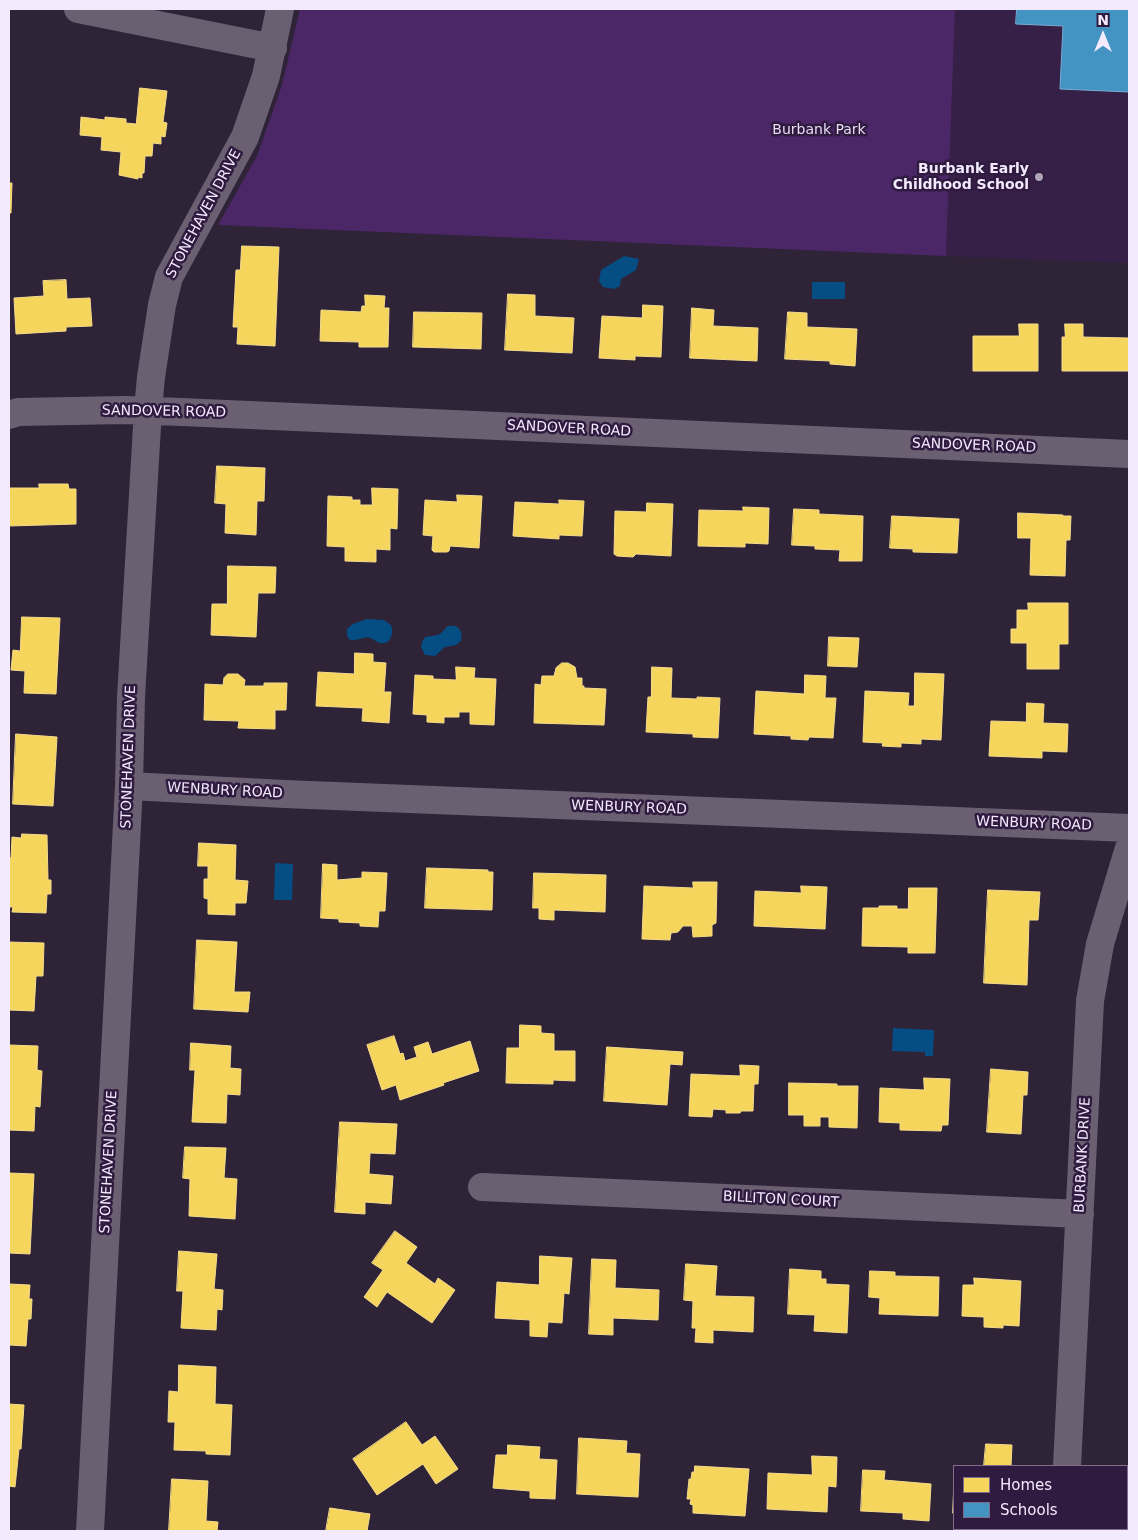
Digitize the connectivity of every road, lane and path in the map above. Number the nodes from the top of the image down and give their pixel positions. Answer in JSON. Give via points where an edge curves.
{"nodes":[{"id":1,"x":78,"y":9,"type":"edge"},
{"id":2,"x":280,"y":9,"type":"edge"},
{"id":3,"x":273,"y":48,"type":"junction"},
{"id":4,"x":148,"y":410,"type":"junction"},
{"id":5,"x":9,"y":415,"type":"edge"},
{"id":6,"x":1129,"y":454,"type":"edge"},
{"id":7,"x":129,"y":786,"type":"junction"},
{"id":8,"x":1129,"y":828,"type":"edge"},
{"id":9,"x":1129,"y":848,"type":"edge"},
{"id":10,"x":482,"y":1187,"type":"dead end"},
{"id":11,"x":1080,"y":1214,"type":"junction"},
{"id":12,"x":1067,"y":1465,"type":"edge"},
{"id":13,"x":90,"y":1531,"type":"edge"}],
"edges":[{"from":1,"to":3,"type":"street"},
{"from":2,"to":3,"type":"street","name":"STONEHAVEN DRIVE"},
{"from":3,"to":4,"type":"street","name":"STONEHAVEN DRIVE","via":[[245,138],[169,277],[162,305]]},
{"from":4,"to":5,"type":"street","name":"SANDOVER ROAD","via":[[18,412]]},
{"from":4,"to":6,"type":"street","name":"SANDOVER ROAD"},
{"from":4,"to":7,"type":"street","name":"STONEHAVEN DRIVE"},
{"from":7,"to":8,"type":"street","name":"WENBURY ROAD"},
{"from":7,"to":13,"type":"street","name":"STONEHAVEN DRIVE"},
{"from":9,"to":11,"type":"street","name":"BURBANK DRIVE","via":[[1100,944],[1090,1001]]},
{"from":10,"to":11,"type":"street","name":"BILLITON COURT"},
{"from":11,"to":12,"type":"street","name":"BURBANK DRIVE"}]}
